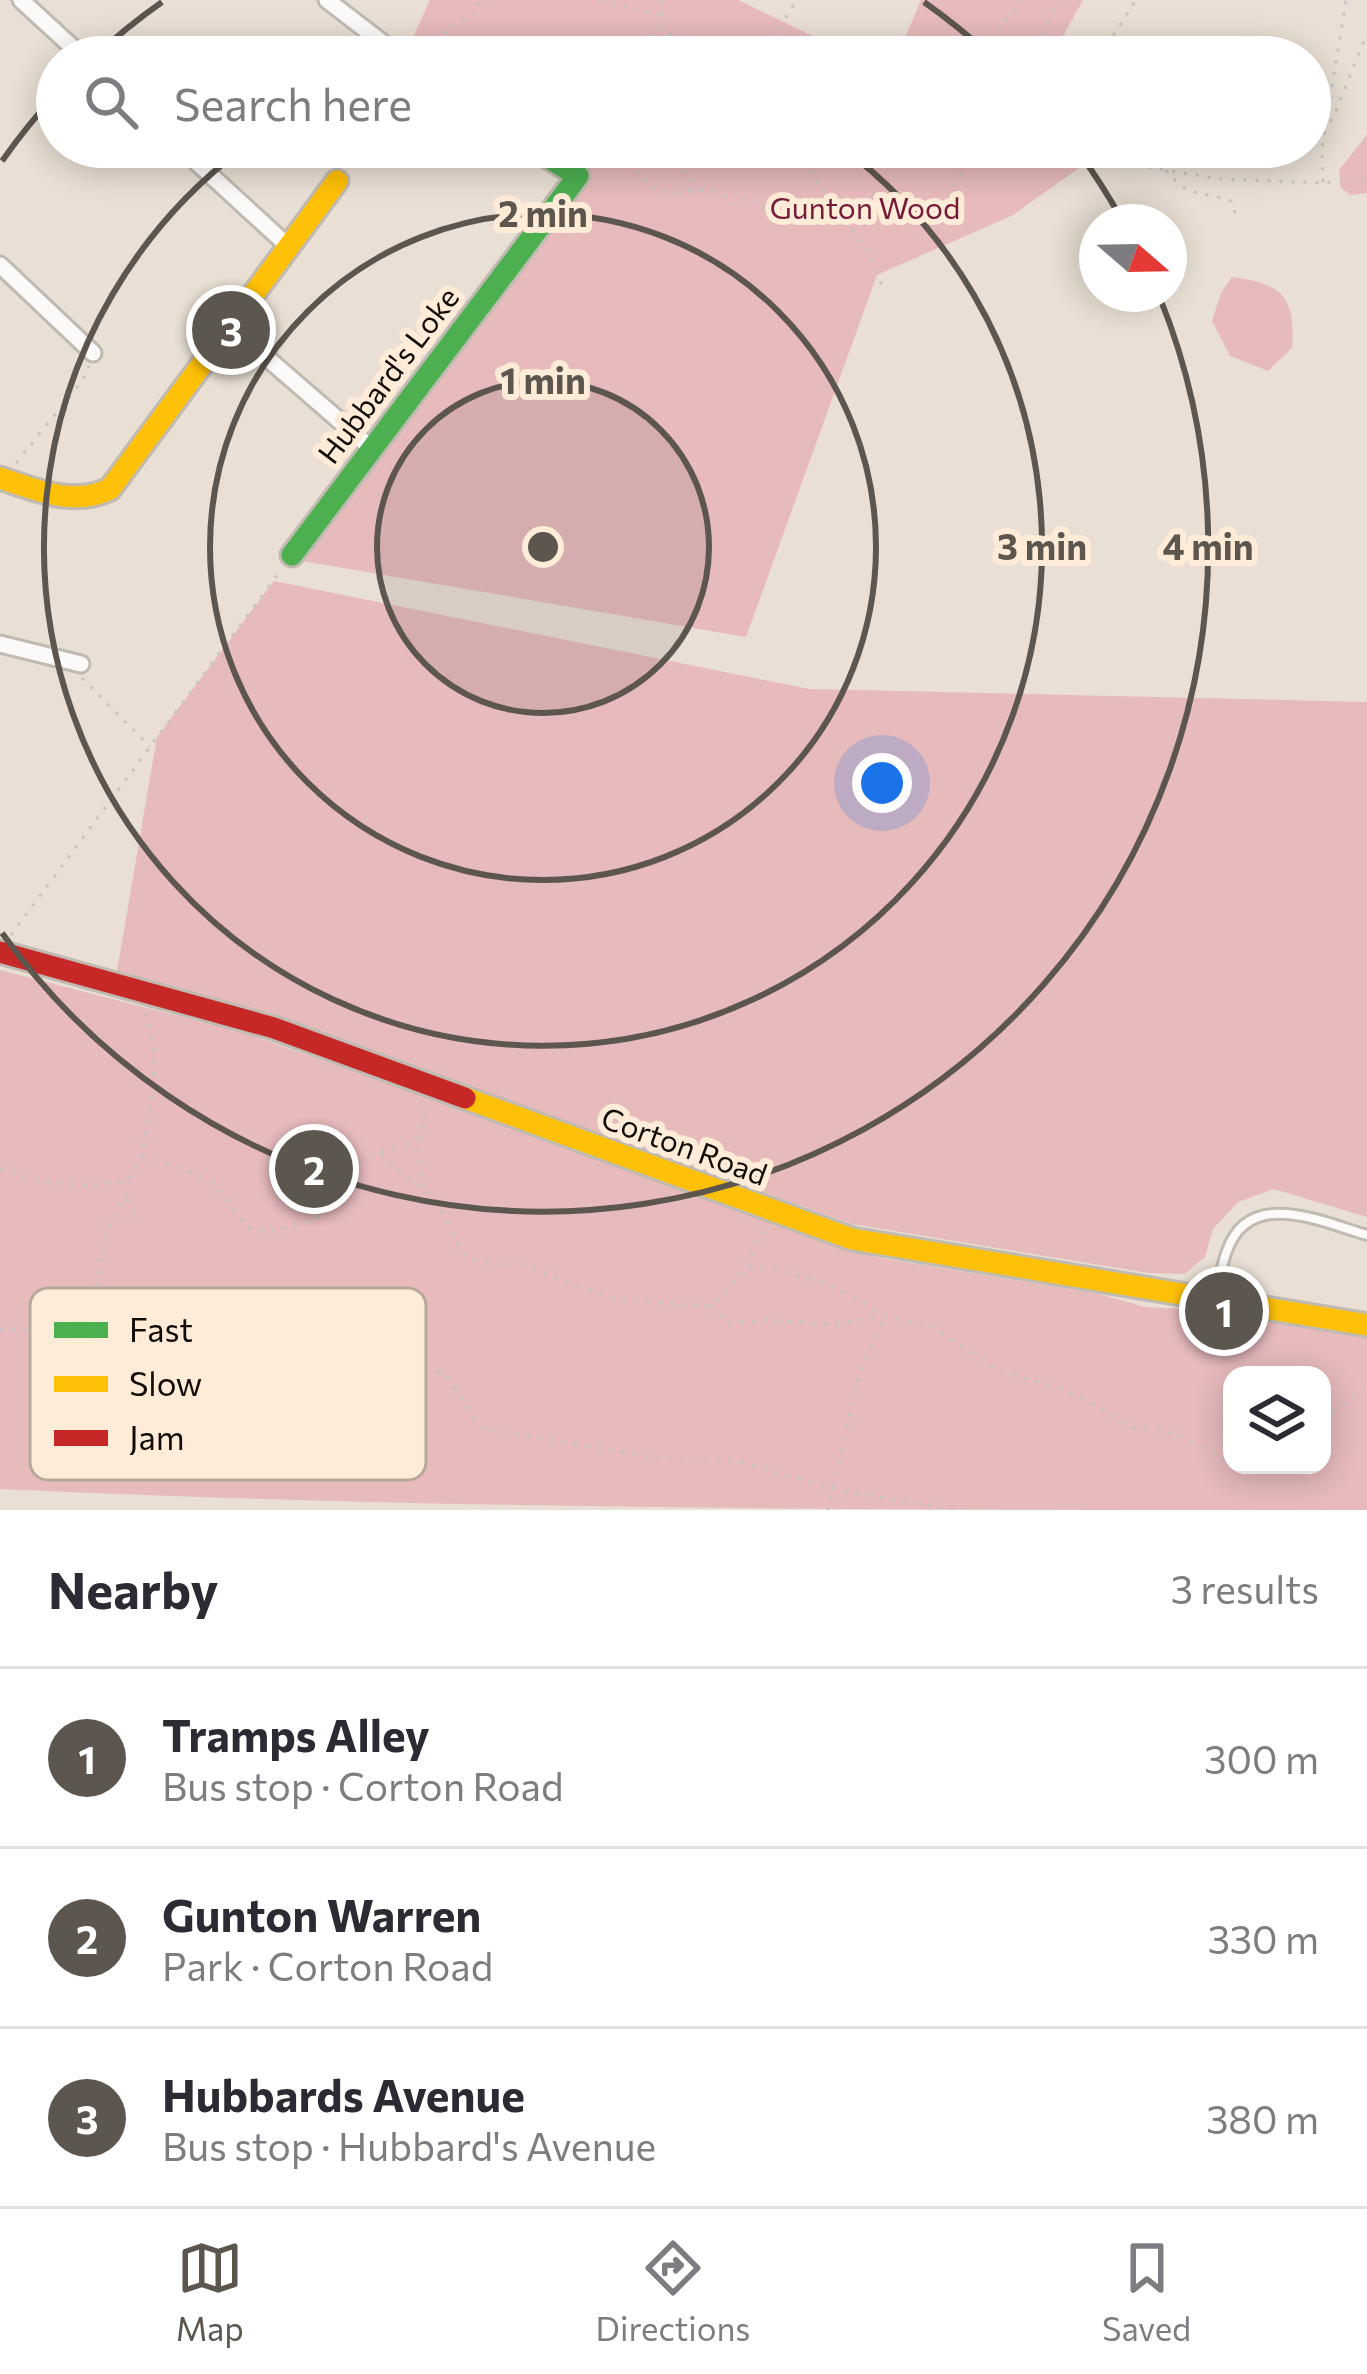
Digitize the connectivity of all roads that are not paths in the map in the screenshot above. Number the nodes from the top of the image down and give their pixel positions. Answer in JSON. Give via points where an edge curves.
{"nodes":[{"id":1,"x":21,"y":0,"type":"edge"},
{"id":2,"x":327,"y":0,"type":"edge"},
{"id":3,"x":60,"y":36,"type":"edge"},
{"id":4,"x":374,"y":36,"type":"edge"},
{"id":5,"x":204,"y":168,"type":"edge"},
{"id":6,"x":574,"y":168,"type":"edge"},
{"id":7,"x":337,"y":181,"type":"dead end"},
{"id":8,"x":289,"y":247,"type":"junction"},
{"id":9,"x":0,"y":265,"type":"edge"},
{"id":10,"x":230,"y":325,"type":"junction"},
{"id":11,"x":93,"y":353,"type":"road end"},
{"id":12,"x":372,"y":449,"type":"junction"},
{"id":13,"x":2,"y":478,"type":"edge"},
{"id":14,"x":292,"y":555,"type":"road end"},
{"id":15,"x":0,"y":644,"type":"edge"},
{"id":16,"x":81,"y":664,"type":"road end"},
{"id":17,"x":0,"y":951,"type":"edge"},
{"id":18,"x":1367,"y":1235,"type":"edge"},
{"id":19,"x":1217,"y":1300,"type":"junction"},
{"id":20,"x":1367,"y":1325,"type":"edge"}],
"edges":[{"from":1,"to":3,"type":"street"},
{"from":2,"to":4,"type":"street"},
{"from":5,"to":8,"type":"street"},
{"from":6,"to":12,"type":"main road","name":"Hubbard's Loke","via":[[582,172]]},
{"from":7,"to":8,"type":"main road"},
{"from":8,"to":10,"type":"main road"},
{"from":9,"to":11,"type":"street"},
{"from":10,"to":12,"type":"street"},
{"from":10,"to":13,"type":"main road","via":[[110,489],[81,500]]},
{"from":12,"to":14,"type":"main road","name":"Hubbard's Loke"},
{"from":15,"to":16,"type":"street"},
{"from":17,"to":19,"type":"main road","name":"Corton Road","via":[[274,1028],[852,1239]]},
{"from":18,"to":19,"type":"lane","via":[[1266,1213],[1227,1249]]},
{"from":19,"to":20,"type":"main road","name":"Corton Road"}]}
